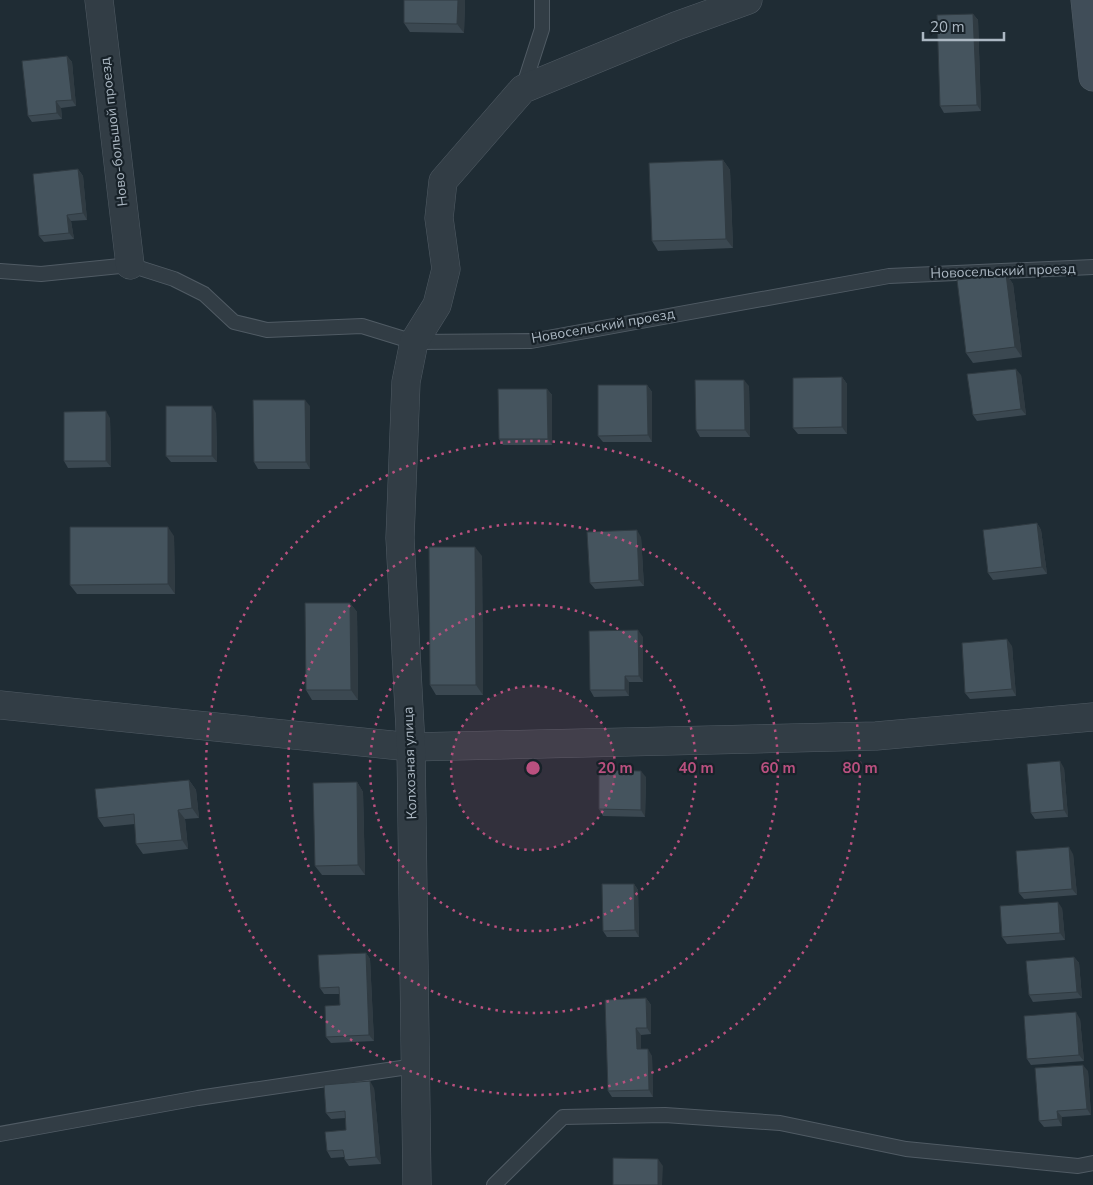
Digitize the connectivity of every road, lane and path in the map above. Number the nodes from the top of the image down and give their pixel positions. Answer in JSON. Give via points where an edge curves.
{"nodes":[{"id":1,"x":99,"y":0,"type":"edge"},
{"id":2,"x":542,"y":0,"type":"edge"},
{"id":3,"x":748,"y":0,"type":"edge"},
{"id":4,"x":1085,"y":0,"type":"edge"},
{"id":5,"x":1093,"y":77,"type":"edge"},
{"id":6,"x":523,"y":89,"type":"junction"},
{"id":7,"x":130,"y":265,"type":"junction"},
{"id":8,"x":1093,"y":267,"type":"edge"},
{"id":9,"x":0,"y":271,"type":"edge"},
{"id":10,"x":414,"y":342,"type":"junction"},
{"id":11,"x":0,"y":704,"type":"edge"},
{"id":12,"x":1093,"y":717,"type":"edge"},
{"id":13,"x":411,"y":747,"type":"junction"},
{"id":14,"x":415,"y":1066,"type":"junction"},
{"id":15,"x":0,"y":1134,"type":"edge"},
{"id":16,"x":1093,"y":1163,"type":"edge"},
{"id":17,"x":417,"y":1185,"type":"edge"},
{"id":18,"x":494,"y":1185,"type":"edge"}],
"edges":[{"from":1,"to":7,"type":"street","name":"Ново-большой проезд"},
{"from":2,"to":6,"type":"lane","via":[[542,29]]},
{"from":3,"to":6,"type":"street"},
{"from":4,"to":5,"type":"street"},
{"from":6,"to":10,"type":"street","via":[[443,181],[439,218],[446,269],[437,305]]},
{"from":7,"to":9,"type":"lane","via":[[41,274]]},
{"from":7,"to":10,"type":"lane","name":"Новосельский проезд","via":[[174,279],[204,294],[234,322],[267,330],[362,326]]},
{"from":8,"to":10,"type":"lane","name":"Новосельский проезд","via":[[889,276],[531,341]]},
{"from":10,"to":13,"type":"street","name":"Колхозная улица","via":[[406,382],[400,538]]},
{"from":11,"to":13,"type":"street"},
{"from":12,"to":13,"type":"street","via":[[876,736]]},
{"from":13,"to":14,"type":"street","name":"Колхозная улица"},
{"from":14,"to":15,"type":"lane","via":[[198,1098]]},
{"from":14,"to":17,"type":"street","name":"Колхозная улица"},
{"from":16,"to":18,"type":"lane","via":[[1078,1166],[906,1149],[780,1123],[664,1115],[563,1117]]}]}
